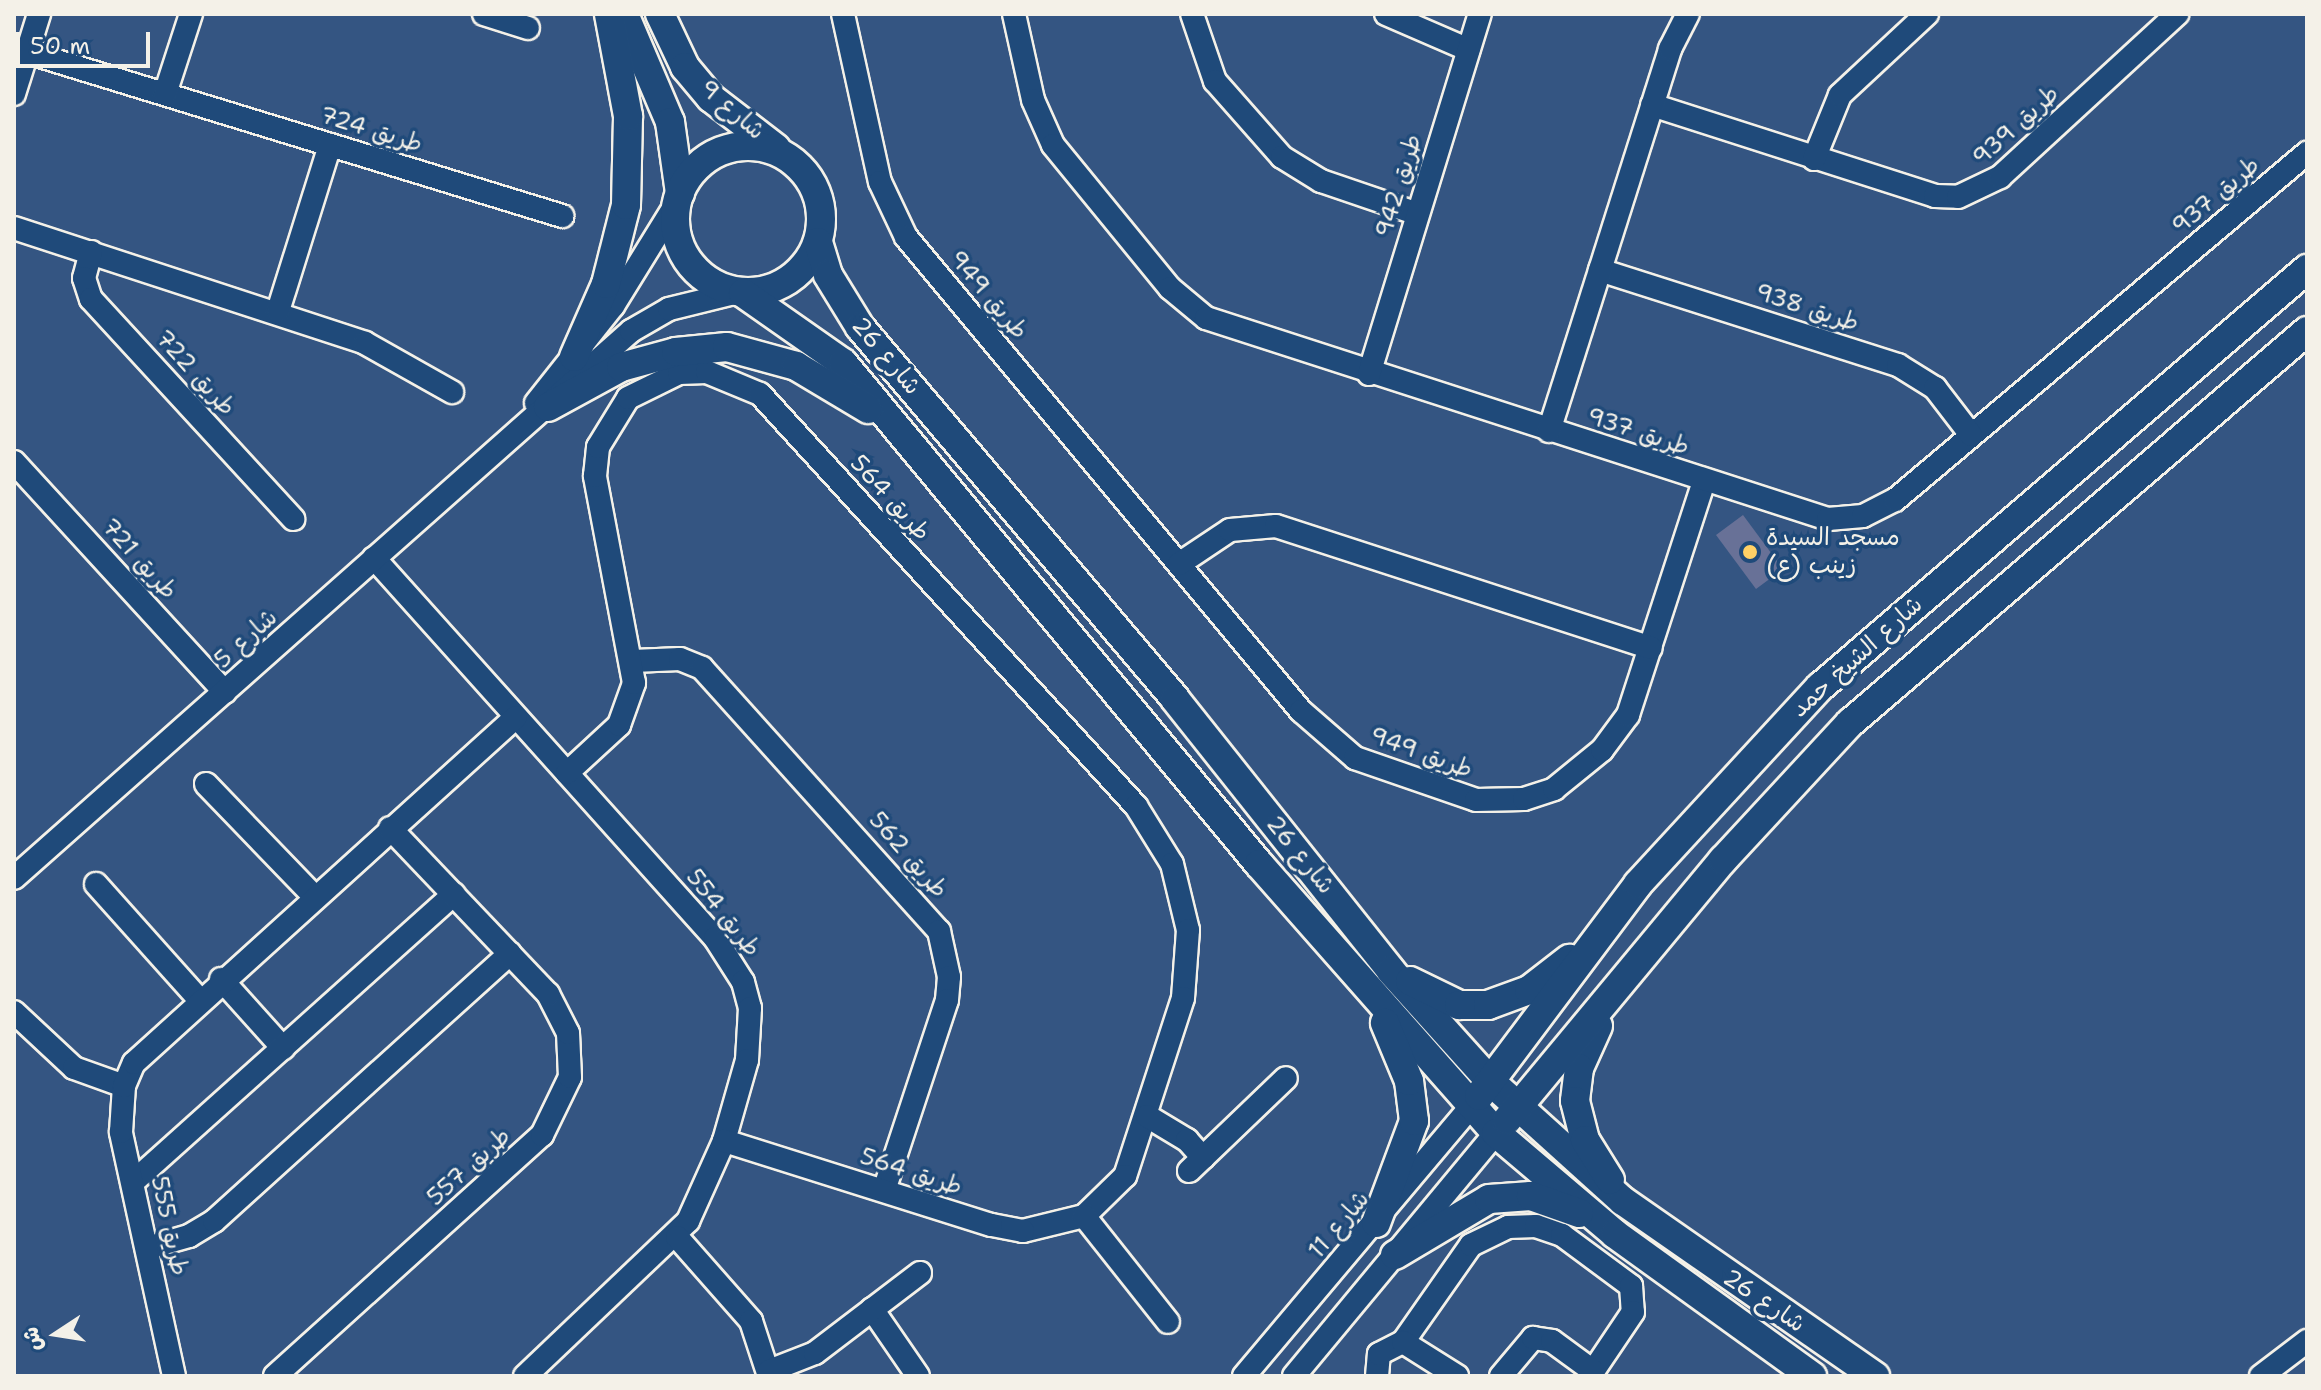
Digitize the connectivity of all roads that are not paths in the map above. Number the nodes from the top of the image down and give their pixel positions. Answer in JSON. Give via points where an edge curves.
{"nodes":[{"id":1,"x":39,"y":14,"type":"edge"},
{"id":2,"x":191,"y":14,"type":"edge"},
{"id":3,"x":484,"y":14,"type":"edge"},
{"id":4,"x":609,"y":14,"type":"edge"},
{"id":5,"x":624,"y":14,"type":"edge"},
{"id":6,"x":660,"y":14,"type":"edge"},
{"id":7,"x":843,"y":14,"type":"edge"},
{"id":8,"x":1014,"y":14,"type":"edge"},
{"id":9,"x":1192,"y":14,"type":"edge"},
{"id":10,"x":1386,"y":14,"type":"edge"},
{"id":11,"x":1480,"y":14,"type":"edge"},
{"id":12,"x":1688,"y":14,"type":"edge"},
{"id":13,"x":1927,"y":14,"type":"edge"},
{"id":14,"x":2177,"y":14,"type":"edge"},
{"id":15,"x":528,"y":28,"type":"dead end"},
{"id":16,"x":1469,"y":50,"type":"junction"},
{"id":17,"x":27,"y":52,"type":"junction"},
{"id":18,"x":14,"y":94,"type":"edge"},
{"id":19,"x":165,"y":94,"type":"junction"},
{"id":20,"x":1652,"y":105,"type":"junction"},
{"id":21,"x":330,"y":145,"type":"junction"},
{"id":22,"x":2307,"y":153,"type":"edge"},
{"id":23,"x":789,"y":158,"type":"junction"},
{"id":24,"x":1814,"y":159,"type":"junction"},
{"id":25,"x":678,"y":199,"type":"junction"},
{"id":26,"x":1418,"y":214,"type":"junction"},
{"id":27,"x":562,"y":216,"type":"dead end"},
{"id":28,"x":14,"y":228,"type":"edge"},
{"id":29,"x":818,"y":242,"type":"junction"},
{"id":30,"x":91,"y":252,"type":"junction"},
{"id":31,"x":2307,"y":269,"type":"edge"},
{"id":32,"x":1600,"y":270,"type":"junction"},
{"id":33,"x":741,"y":292,"type":"junction"},
{"id":34,"x":278,"y":311,"type":"junction"},
{"id":35,"x":2307,"y":331,"type":"edge"},
{"id":36,"x":574,"y":357,"type":"junction"},
{"id":37,"x":1369,"y":374,"type":"junction"},
{"id":38,"x":452,"y":392,"type":"dead end"},
{"id":39,"x":548,"y":407,"type":"junction"},
{"id":40,"x":1549,"y":431,"type":"junction"},
{"id":41,"x":509,"y":435,"type":"junction"},
{"id":42,"x":906,"y":435,"type":"junction"},
{"id":43,"x":1971,"y":435,"type":"junction"},
{"id":44,"x":15,"y":464,"type":"edge"},
{"id":45,"x":1704,"y":481,"type":"junction"},
{"id":46,"x":293,"y":519,"type":"dead end"},
{"id":47,"x":374,"y":558,"type":"junction"},
{"id":48,"x":1179,"y":564,"type":"junction"},
{"id":49,"x":1651,"y":648,"type":"junction"},
{"id":50,"x":633,"y":661,"type":"junction"},
{"id":51,"x":225,"y":692,"type":"junction"},
{"id":52,"x":516,"y":717,"type":"junction"},
{"id":53,"x":567,"y":773,"type":"junction"},
{"id":54,"x":206,"y":784,"type":"dead end"},
{"id":55,"x":390,"y":828,"type":"junction"},
{"id":56,"x":14,"y":878,"type":"edge"},
{"id":57,"x":96,"y":884,"type":"dead end"},
{"id":58,"x":454,"y":894,"type":"junction"},
{"id":59,"x":313,"y":895,"type":"junction"},
{"id":60,"x":1598,"y":936,"type":"junction"},
{"id":61,"x":510,"y":954,"type":"junction"},
{"id":62,"x":1391,"y":971,"type":"junction"},
{"id":63,"x":221,"y":979,"type":"junction"},
{"id":64,"x":1613,"y":993,"type":"junction"},
{"id":65,"x":199,"y":999,"type":"junction"},
{"id":66,"x":1376,"y":1000,"type":"junction"},
{"id":67,"x":14,"y":1012,"type":"edge"},
{"id":68,"x":283,"y":1048,"type":"junction"},
{"id":69,"x":1286,"y":1078,"type":"dead end"},
{"id":70,"x":1490,"y":1081,"type":"junction"},
{"id":71,"x":124,"y":1086,"type":"junction"},
{"id":72,"x":1471,"y":1106,"type":"junction"},
{"id":73,"x":1518,"y":1108,"type":"junction"},
{"id":74,"x":1147,"y":1116,"type":"junction"},
{"id":75,"x":1496,"y":1133,"type":"junction"},
{"id":76,"x":724,"y":1141,"type":"junction"},
{"id":77,"x":133,"y":1182,"type":"junction"},
{"id":78,"x":884,"y":1190,"type":"junction"},
{"id":79,"x":1623,"y":1201,"type":"junction"},
{"id":80,"x":1084,"y":1216,"type":"junction"},
{"id":81,"x":1599,"y":1220,"type":"junction"},
{"id":82,"x":1376,"y":1223,"type":"junction"},
{"id":83,"x":677,"y":1237,"type":"junction"},
{"id":84,"x":147,"y":1248,"type":"junction"},
{"id":85,"x":1395,"y":1255,"type":"junction"},
{"id":86,"x":920,"y":1273,"type":"dead end"},
{"id":87,"x":872,"y":1309,"type":"junction"},
{"id":88,"x":1168,"y":1322,"type":"dead end"},
{"id":89,"x":2307,"y":1341,"type":"edge"},
{"id":90,"x":1403,"y":1342,"type":"junction"},
{"id":91,"x":769,"y":1373,"type":"edge"},
{"id":92,"x":1592,"y":1374,"type":"edge"},
{"id":93,"x":174,"y":1376,"type":"edge"},
{"id":94,"x":275,"y":1376,"type":"edge"},
{"id":95,"x":525,"y":1376,"type":"edge"},
{"id":96,"x":918,"y":1376,"type":"edge"},
{"id":97,"x":1244,"y":1376,"type":"edge"},
{"id":98,"x":1294,"y":1376,"type":"edge"},
{"id":99,"x":1377,"y":1376,"type":"edge"},
{"id":100,"x":1457,"y":1376,"type":"edge"},
{"id":101,"x":1501,"y":1376,"type":"edge"},
{"id":102,"x":1812,"y":1376,"type":"edge"},
{"id":103,"x":1875,"y":1376,"type":"edge"},
{"id":104,"x":2261,"y":1376,"type":"edge"}],
"edges":[{"from":1,"to":17,"type":"street"},
{"from":2,"to":19,"type":"street"},
{"from":3,"to":15,"type":"street"},
{"from":4,"to":36,"type":"main road","via":[[628,116],[626,205],[606,284]]},
{"from":5,"to":25,"type":"main road","name":"شارع 9","via":[[670,122]]},
{"from":6,"to":23,"type":"main road","name":"شارع 9","via":[[685,67],[711,98]]},
{"from":7,"to":48,"type":"street","name":"طريق 949","via":[[880,182],[898,225]]},
{"from":8,"to":37,"type":"street","name":"طريق 937","via":[[1033,100],[1053,145],[1181,299],[1220,326]]},
{"from":9,"to":26,"type":"street","via":[[1215,81],[1282,157],[1321,181]]},
{"from":10,"to":16,"type":"street"},
{"from":11,"to":16,"type":"street","name":"طريق 942"},
{"from":12,"to":20,"type":"street"},
{"from":13,"to":24,"type":"street","via":[[1840,95]]},
{"from":14,"to":24,"type":"street","name":"طريق 939","via":[[1981,190],[1935,196]]},
{"from":16,"to":26,"type":"street","name":"طريق 942"},
{"from":17,"to":18,"type":"street"},
{"from":17,"to":19,"type":"street","name":"طريق 724"},
{"from":19,"to":21,"type":"street","name":"طريق 724"},
{"from":20,"to":24,"type":"street","name":"طريق 939"},
{"from":20,"to":32,"type":"street"},
{"from":21,"to":27,"type":"street","name":"طريق 724"},
{"from":21,"to":34,"type":"street"},
{"from":22,"to":43,"type":"street","name":"طريق 937"},
{"from":23,"to":25,"type":"main road","via":[[769,148],[726,149],[698,166]]},
{"from":23,"to":29,"type":"main road","via":[[803,170],[820,204]]},
{"from":25,"to":33,"type":"main road","via":[[675,228],[696,271]]},
{"from":25,"to":36,"type":"street","name":"شارع 5"},
{"from":26,"to":37,"type":"street","name":"طريق 942"},
{"from":28,"to":30,"type":"street"},
{"from":29,"to":33,"type":"main road","via":[[804,267],[781,285]]},
{"from":29,"to":62,"type":"main road","name":"شارع 26","via":[[828,275],[860,327],[1175,699]]},
{"from":30,"to":34,"type":"street"},
{"from":30,"to":46,"type":"street","name":"طريق 722","via":[[84,278],[91,299]]},
{"from":31,"to":60,"type":"main road","name":"شارع الشيخ حمد","via":[[1840,667],[1711,800]]},
{"from":32,"to":40,"type":"street"},
{"from":32,"to":43,"type":"street","name":"طريق 938","via":[[1898,365],[1935,388]]},
{"from":33,"to":39,"type":"street","name":"شارع 5","via":[[649,318]]},
{"from":33,"to":42,"type":"main road","name":"شارع 26","via":[[821,344]]},
{"from":34,"to":38,"type":"street","via":[[387,353]]},
{"from":35,"to":64,"type":"main road","name":"شارع الشيخ حمد","via":[[1850,723],[1781,793]]},
{"from":36,"to":41,"type":"street","name":"شارع 5"},
{"from":37,"to":40,"type":"street","name":"طريق 937"},
{"from":39,"to":41,"type":"street","name":"شارع 5"},
{"from":39,"to":42,"type":"main road","via":[[621,367],[676,352],[727,347],[796,366]]},
{"from":40,"to":45,"type":"street","name":"طريق 937"},
{"from":41,"to":47,"type":"street","name":"شارع 5"},
{"from":42,"to":66,"type":"main road","name":"شارع 26"},
{"from":43,"to":45,"type":"street","name":"طريق 937","via":[[1885,507],[1851,519],[1816,517]]},
{"from":44,"to":51,"type":"street","name":"طريق 721"},
{"from":45,"to":49,"type":"street","name":"طريق 949"},
{"from":47,"to":51,"type":"street","name":"شارع 5"},
{"from":47,"to":52,"type":"street","name":"طريق 554"},
{"from":48,"to":49,"type":"street","via":[[1230,530],[1276,526]]},
{"from":48,"to":49,"type":"street","name":"طريق 949","via":[[1332,743],[1371,765],[1476,800],[1539,795],[1602,750],[1628,715]]},
{"from":50,"to":53,"type":"street","name":"طريق 564","via":[[634,683],[619,725]]},
{"from":50,"to":74,"type":"street","name":"طريق 564","via":[[600,511],[598,447],[619,409],[651,382],[679,373],[735,380],[760,394],[1156,834],[1183,896],[1188,964]]},
{"from":50,"to":78,"type":"street","name":"طريق 562","via":[[680,659],[702,668],[939,931],[947,953],[947,1000]]},
{"from":51,"to":56,"type":"street","name":"شارع 5"},
{"from":52,"to":53,"type":"street","name":"طريق 554"},
{"from":52,"to":55,"type":"street","name":"طريق 555"},
{"from":53,"to":76,"type":"street","name":"طريق 554","via":[[715,938],[743,982],[751,1034]]},
{"from":54,"to":59,"type":"street"},
{"from":55,"to":58,"type":"street","name":"طريق 557"},
{"from":55,"to":59,"type":"street","name":"طريق 555"},
{"from":57,"to":65,"type":"street"},
{"from":58,"to":61,"type":"street","name":"طريق 557"},
{"from":58,"to":68,"type":"street"},
{"from":59,"to":63,"type":"street","name":"طريق 555"},
{"from":60,"to":62,"type":"main road","via":[[1529,990],[1488,1005],[1459,1005]]},
{"from":60,"to":70,"type":"main road","name":"شارع الشيخ حمد"},
{"from":61,"to":84,"type":"street","via":[[214,1221],[189,1236]]},
{"from":61,"to":94,"type":"street","name":"طريق 557","via":[[548,994],[568,1033],[570,1077],[555,1118]]},
{"from":62,"to":70,"type":"main road","name":"شارع 26"},
{"from":63,"to":65,"type":"street","name":"طريق 555"},
{"from":63,"to":68,"type":"street"},
{"from":64,"to":73,"type":"main road","name":"شارع الشيخ حمد"},
{"from":64,"to":79,"type":"main road","via":[[1579,1068],[1575,1101],[1585,1140]]},
{"from":65,"to":71,"type":"street","name":"طريق 555","via":[[149,1045]]},
{"from":66,"to":72,"type":"main road","name":"شارع 26"},
{"from":66,"to":82,"type":"main road","via":[[1414,1104],[1408,1148]]},
{"from":67,"to":71,"type":"street","via":[[74,1068]]},
{"from":68,"to":77,"type":"street"},
{"from":69,"to":74,"type":"street","via":[[1196,1165],[1187,1140]]},
{"from":70,"to":72,"type":"main road","name":"شارع الشيخ حمد"},
{"from":70,"to":73,"type":"main road","name":"شارع 26"},
{"from":71,"to":77,"type":"street","name":"طريق 555","via":[[121,1132]]},
{"from":72,"to":75,"type":"main road","name":"شارع 26"},
{"from":72,"to":82,"type":"street","name":"شارع 11"},
{"from":73,"to":75,"type":"main road","name":"شارع الشيخ حمد"},
{"from":73,"to":79,"type":"main road","name":"شارع 26"},
{"from":74,"to":80,"type":"street","name":"طريق 564","via":[[1125,1176]]},
{"from":75,"to":81,"type":"main road","name":"شارع 26"},
{"from":75,"to":85,"type":"street"},
{"from":76,"to":78,"type":"street","name":"طريق 564"},
{"from":76,"to":83,"type":"street","name":"طريق 554"},
{"from":77,"to":84,"type":"street","name":"طريق 555"},
{"from":78,"to":80,"type":"street","name":"طريق 564","via":[[1023,1231]]},
{"from":79,"to":103,"type":"main road","name":"شارع 26"},
{"from":80,"to":88,"type":"street"},
{"from":81,"to":85,"type":"main road","via":[[1543,1199],[1505,1196],[1474,1205]]},
{"from":81,"to":102,"type":"main road","name":"شارع 26"},
{"from":82,"to":97,"type":"street","name":"شارع 11"},
{"from":83,"to":91,"type":"street","via":[[751,1321]]},
{"from":83,"to":95,"type":"street","name":"طريق 554"},
{"from":84,"to":93,"type":"street","name":"طريق 555"},
{"from":85,"to":98,"type":"street"},
{"from":86,"to":87,"type":"street"},
{"from":87,"to":91,"type":"street","via":[[800,1362]]},
{"from":87,"to":96,"type":"street"},
{"from":89,"to":104,"type":"street"},
{"from":90,"to":92,"type":"street","via":[[1471,1245],[1508,1227],[1536,1226],[1562,1235],[1631,1286],[1633,1312]]},
{"from":90,"to":99,"type":"street","via":[[1379,1354]]},
{"from":90,"to":100,"type":"street"},
{"from":92,"to":101,"type":"street","via":[[1552,1341],[1533,1338]]}]}
